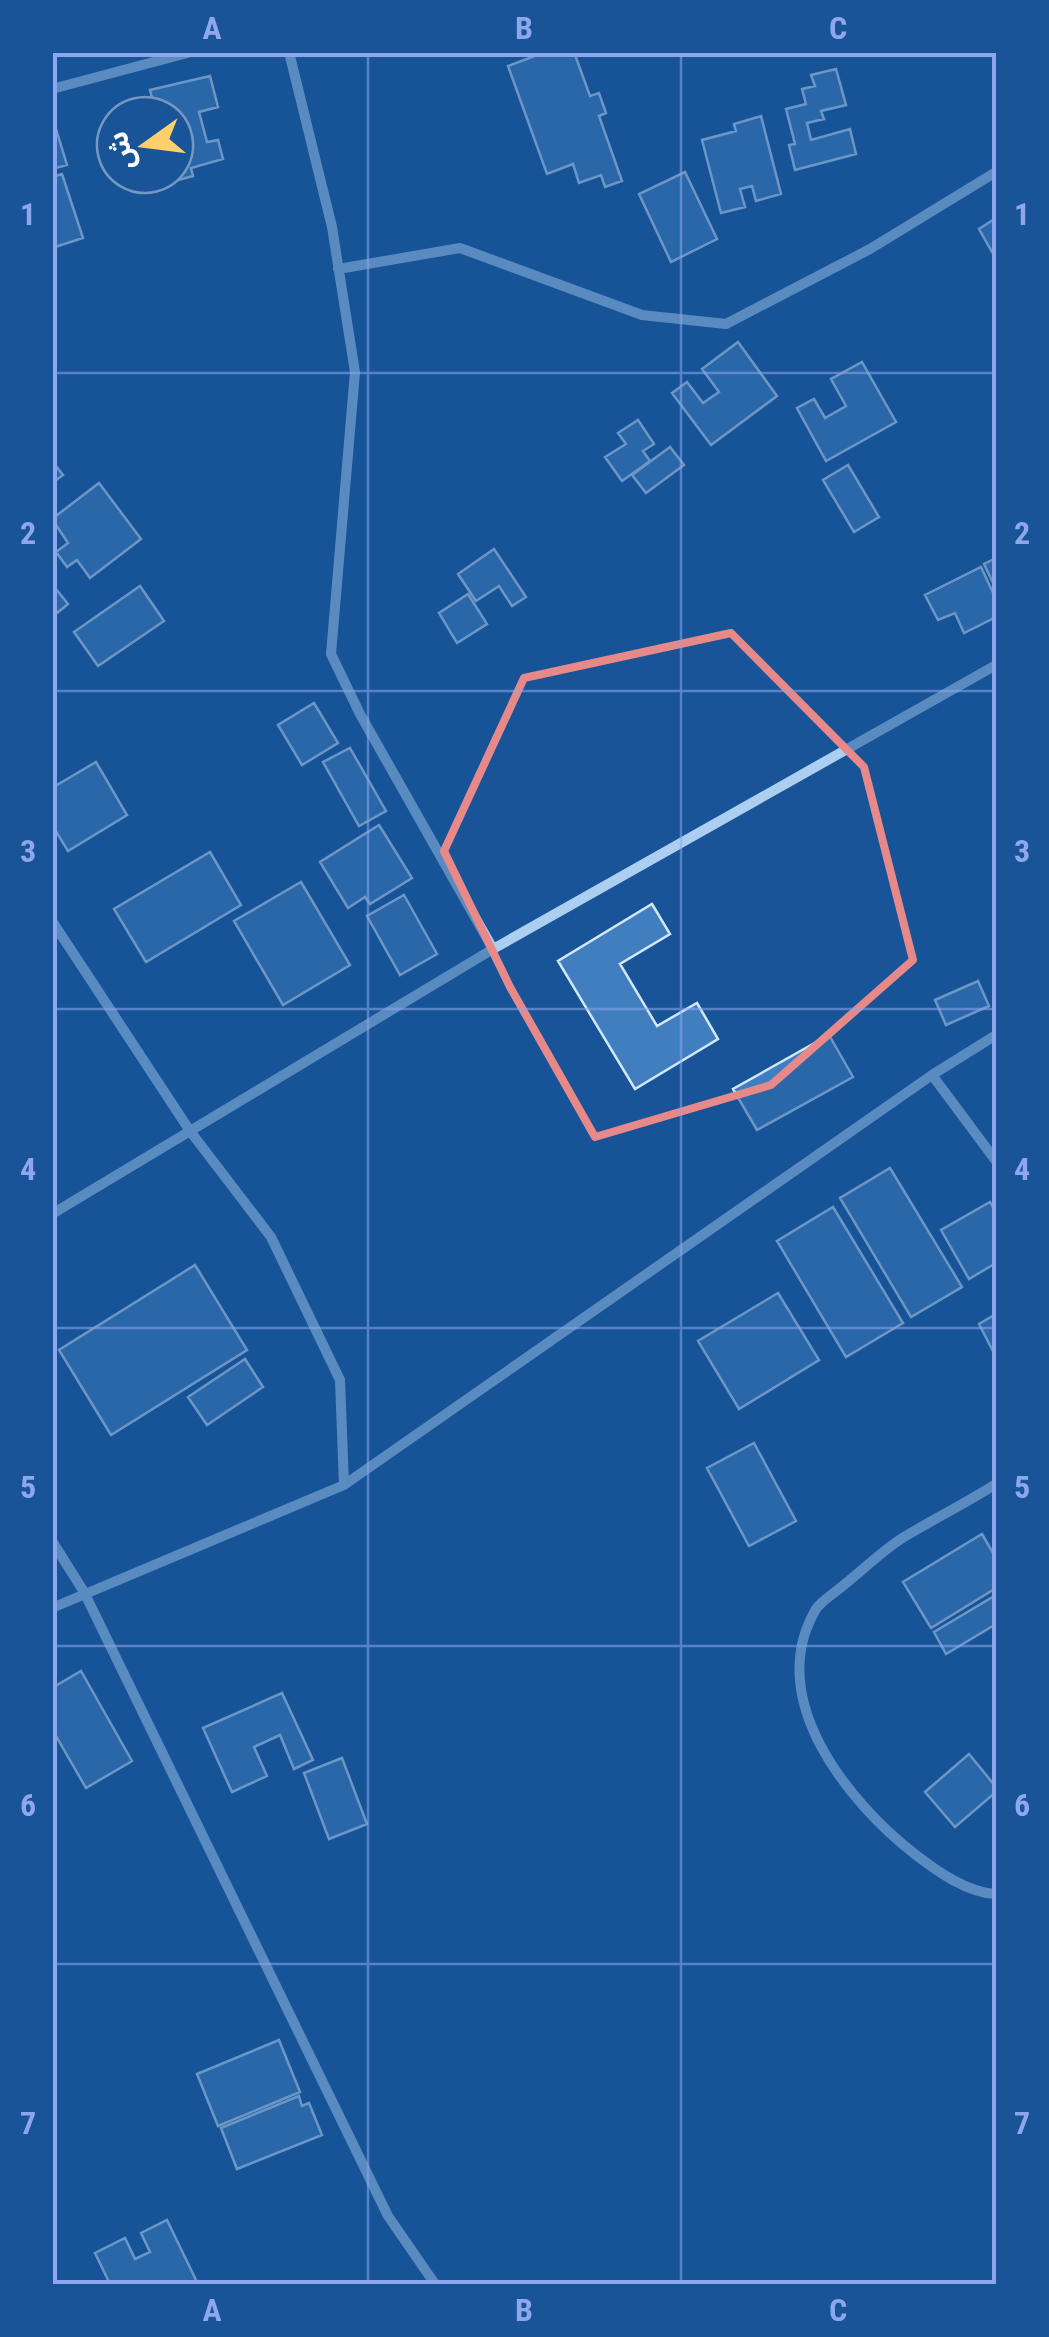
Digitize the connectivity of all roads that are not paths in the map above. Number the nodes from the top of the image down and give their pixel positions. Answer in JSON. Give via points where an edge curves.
{"nodes":[{"id":1,"x":191,"y":52,"type":"edge"},
{"id":2,"x":289,"y":52,"type":"edge"},
{"id":3,"x":52,"y":89,"type":"edge"},
{"id":4,"x":996,"y":172,"type":"edge"},
{"id":5,"x":338,"y":268,"type":"junction"},
{"id":6,"x":996,"y":664,"type":"edge"},
{"id":7,"x":52,"y":921,"type":"edge"},
{"id":8,"x":493,"y":949,"type":"junction"},
{"id":9,"x":996,"y":1035,"type":"edge"},
{"id":10,"x":932,"y":1075,"type":"junction"},
{"id":11,"x":190,"y":1131,"type":"junction"},
{"id":12,"x":996,"y":1161,"type":"edge"},
{"id":13,"x":52,"y":1214,"type":"edge"},
{"id":14,"x":996,"y":1484,"type":"edge"},
{"id":15,"x":344,"y":1485,"type":"junction"},
{"id":16,"x":52,"y":1541,"type":"edge"},
{"id":17,"x":84,"y":1592,"type":"junction"},
{"id":18,"x":52,"y":1608,"type":"edge"},
{"id":19,"x":996,"y":1894,"type":"edge"},
{"id":20,"x":435,"y":2284,"type":"edge"}],
"edges":[{"from":1,"to":3,"type":"street"},
{"from":2,"to":5,"type":"street"},
{"from":4,"to":5,"type":"street","via":[[870,250],[726,324],[642,315],[460,248]]},
{"from":5,"to":8,"type":"street","via":[[355,372],[331,654]]},
{"from":6,"to":8,"type":"street"},
{"from":7,"to":11,"type":"street"},
{"from":8,"to":11,"type":"street"},
{"from":9,"to":10,"type":"street"},
{"from":10,"to":12,"type":"street"},
{"from":10,"to":15,"type":"street"},
{"from":11,"to":13,"type":"street"},
{"from":11,"to":15,"type":"street","via":[[272,1237],[340,1380]]},
{"from":14,"to":19,"type":"street","via":[[900,1539],[817,1607],[803,1644],[801,1690],[821,1749],[859,1804],[930,1866],[981,1894]]},
{"from":15,"to":17,"type":"street"},
{"from":16,"to":17,"type":"street"},
{"from":17,"to":18,"type":"street"},
{"from":17,"to":20,"type":"street","via":[[388,2216]]}]}
